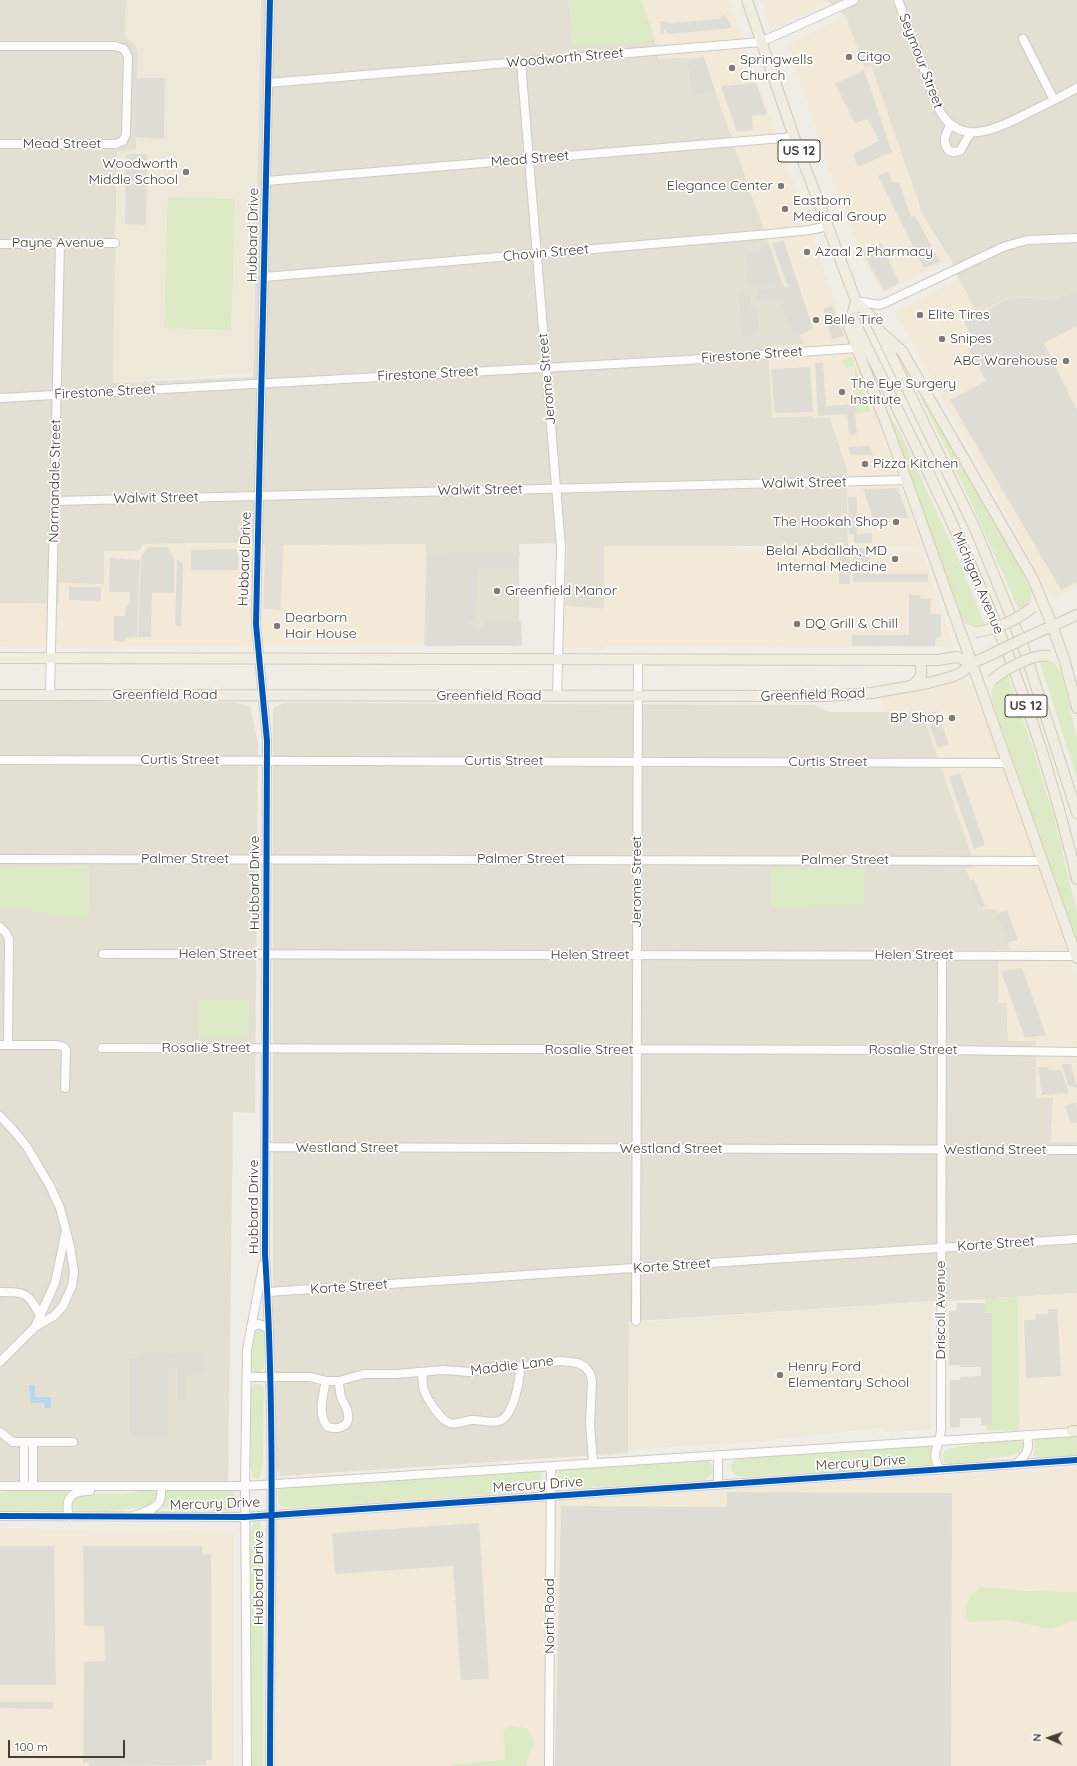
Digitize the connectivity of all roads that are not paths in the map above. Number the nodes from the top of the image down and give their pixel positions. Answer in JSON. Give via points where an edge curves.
{"nodes":[{"id":1,"x":270,"y":0,"type":"edge"},
{"id":2,"x":747,"y":0,"type":"edge"},
{"id":3,"x":854,"y":0,"type":"edge"},
{"id":4,"x":898,"y":0,"type":"edge"},
{"id":5,"x":1023,"y":39,"type":"dead end"},
{"id":6,"x":761,"y":42,"type":"junction"},
{"id":7,"x":0,"y":46,"type":"edge"},
{"id":8,"x":521,"y":62,"type":"junction"},
{"id":9,"x":268,"y":83,"type":"junction"},
{"id":10,"x":1077,"y":88,"type":"edge"},
{"id":11,"x":1054,"y":100,"type":"junction"},
{"id":12,"x":951,"y":124,"type":"junction"},
{"id":13,"x":971,"y":132,"type":"junction"},
{"id":14,"x":794,"y":137,"type":"junction"},
{"id":15,"x":0,"y":144,"type":"edge"},
{"id":16,"x":529,"y":159,"type":"junction"},
{"id":17,"x":266,"y":181,"type":"junction"},
{"id":18,"x":828,"y":226,"type":"junction"},
{"id":19,"x":1077,"y":238,"type":"edge"},
{"id":20,"x":116,"y":243,"type":"dead end"},
{"id":21,"x":0,"y":244,"type":"edge"},
{"id":22,"x":60,"y":244,"type":"junction"},
{"id":23,"x":536,"y":254,"type":"junction"},
{"id":24,"x":264,"y":277,"type":"junction"},
{"id":25,"x":856,"y":300,"type":"junction"},
{"id":26,"x":852,"y":317,"type":"junction"},
{"id":27,"x":878,"y":328,"type":"junction"},
{"id":28,"x":857,"y":348,"type":"junction"},
{"id":29,"x":546,"y":368,"type":"junction"},
{"id":30,"x":262,"y":384,"type":"junction"},
{"id":31,"x":57,"y":395,"type":"junction"},
{"id":32,"x":0,"y":398,"type":"edge"},
{"id":33,"x":906,"y":480,"type":"junction"},
{"id":34,"x":556,"y":488,"type":"junction"},
{"id":35,"x":259,"y":495,"type":"junction"},
{"id":36,"x":55,"y":501,"type":"junction"},
{"id":37,"x":1040,"y":596,"type":"junction"},
{"id":38,"x":1077,"y":615,"type":"edge"},
{"id":39,"x":1052,"y":625,"type":"junction"},
{"id":40,"x":958,"y":626,"type":"junction"},
{"id":41,"x":0,"y":658,"type":"edge"},
{"id":42,"x":52,"y":658,"type":"junction"},
{"id":43,"x":259,"y":658,"type":"junction"},
{"id":44,"x":558,"y":659,"type":"junction"},
{"id":45,"x":638,"y":659,"type":"junction"},
{"id":46,"x":919,"y":660,"type":"junction"},
{"id":47,"x":972,"y":663,"type":"junction"},
{"id":48,"x":1067,"y":669,"type":"junction"},
{"id":49,"x":912,"y":686,"type":"junction"},
{"id":50,"x":0,"y":695,"type":"edge"},
{"id":51,"x":50,"y":695,"type":"junction"},
{"id":52,"x":263,"y":695,"type":"junction"},
{"id":53,"x":983,"y":695,"type":"junction"},
{"id":54,"x":557,"y":696,"type":"junction"},
{"id":55,"x":638,"y":696,"type":"junction"},
{"id":56,"x":1077,"y":708,"type":"edge"},
{"id":57,"x":0,"y":760,"type":"edge"},
{"id":58,"x":267,"y":761,"type":"junction"},
{"id":59,"x":638,"y":762,"type":"junction"},
{"id":60,"x":1008,"y":763,"type":"junction"},
{"id":61,"x":1077,"y":813,"type":"edge"},
{"id":62,"x":0,"y":859,"type":"edge"},
{"id":63,"x":267,"y":859,"type":"junction"},
{"id":64,"x":637,"y":860,"type":"junction"},
{"id":65,"x":1043,"y":861,"type":"junction"},
{"id":66,"x":1077,"y":879,"type":"edge"},
{"id":67,"x":0,"y":927,"type":"edge"},
{"id":68,"x":103,"y":954,"type":"dead end"},
{"id":69,"x":267,"y":954,"type":"junction"},
{"id":70,"x":637,"y":955,"type":"junction"},
{"id":71,"x":942,"y":956,"type":"junction"},
{"id":72,"x":1076,"y":957,"type":"edge"},
{"id":73,"x":4,"y":1045,"type":"edge"},
{"id":74,"x":102,"y":1048,"type":"dead end"},
{"id":75,"x":266,"y":1048,"type":"junction"},
{"id":76,"x":637,"y":1050,"type":"junction"},
{"id":77,"x":942,"y":1050,"type":"junction"},
{"id":78,"x":1077,"y":1052,"type":"edge"},
{"id":79,"x":65,"y":1088,"type":"dead end"},
{"id":80,"x":0,"y":1116,"type":"edge"},
{"id":81,"x":266,"y":1147,"type":"junction"},
{"id":82,"x":637,"y":1149,"type":"junction"},
{"id":83,"x":942,"y":1150,"type":"junction"},
{"id":84,"x":1077,"y":1150,"type":"edge"},
{"id":85,"x":65,"y":1234,"type":"junction"},
{"id":86,"x":1077,"y":1238,"type":"edge"},
{"id":87,"x":942,"y":1248,"type":"junction"},
{"id":88,"x":265,"y":1254,"type":"junction"},
{"id":89,"x":636,"y":1268,"type":"junction"},
{"id":90,"x":0,"y":1292,"type":"edge"},
{"id":91,"x":267,"y":1292,"type":"junction"},
{"id":92,"x":40,"y":1314,"type":"junction"},
{"id":93,"x":636,"y":1321,"type":"dead end"},
{"id":94,"x":35,"y":1327,"type":"junction"},
{"id":95,"x":251,"y":1327,"type":"junction"},
{"id":96,"x":269,"y":1329,"type":"junction"},
{"id":97,"x":0,"y":1362,"type":"edge"},
{"id":98,"x":520,"y":1366,"type":"junction"},
{"id":99,"x":422,"y":1372,"type":"junction"},
{"id":100,"x":247,"y":1377,"type":"junction"},
{"id":101,"x":270,"y":1378,"type":"junction"},
{"id":102,"x":326,"y":1381,"type":"junction"},
{"id":103,"x":339,"y":1381,"type":"junction"},
{"id":104,"x":1075,"y":1431,"type":"edge"},
{"id":105,"x":0,"y":1432,"type":"edge"},
{"id":106,"x":1026,"y":1435,"type":"junction"},
{"id":107,"x":24,"y":1442,"type":"junction"},
{"id":108,"x":73,"y":1442,"type":"dead end"},
{"id":109,"x":940,"y":1442,"type":"junction"},
{"id":110,"x":33,"y":1443,"type":"junction"},
{"id":111,"x":718,"y":1455,"type":"junction"},
{"id":112,"x":1077,"y":1460,"type":"edge"},
{"id":113,"x":593,"y":1462,"type":"junction"},
{"id":114,"x":1015,"y":1465,"type":"junction"},
{"id":115,"x":550,"y":1466,"type":"junction"},
{"id":116,"x":940,"y":1470,"type":"junction"},
{"id":117,"x":271,"y":1484,"type":"junction"},
{"id":118,"x":718,"y":1485,"type":"junction"},
{"id":119,"x":0,"y":1486,"type":"edge"},
{"id":120,"x":15,"y":1486,"type":"junction"},
{"id":121,"x":24,"y":1486,"type":"junction"},
{"id":122,"x":33,"y":1486,"type":"junction"},
{"id":123,"x":148,"y":1486,"type":"junction"},
{"id":124,"x":161,"y":1486,"type":"junction"},
{"id":125,"x":245,"y":1486,"type":"junction"},
{"id":126,"x":0,"y":1490,"type":"edge"},
{"id":127,"x":551,"y":1496,"type":"junction"},
{"id":128,"x":271,"y":1514,"type":"junction"},
{"id":129,"x":0,"y":1516,"type":"edge"},
{"id":130,"x":69,"y":1517,"type":"junction"},
{"id":131,"x":132,"y":1517,"type":"junction"},
{"id":132,"x":245,"y":1517,"type":"junction"},
{"id":133,"x":246,"y":1766,"type":"edge"},
{"id":134,"x":270,"y":1766,"type":"edge"},
{"id":135,"x":549,"y":1766,"type":"edge"}],
"edges":[{"from":1,"to":9,"type":"street","name":"Hubbard Drive"},
{"from":2,"to":6,"type":"main road","name":"Michigan Avenue","number":"US 12"},
{"from":3,"to":6,"type":"street","name":"Woodworth Street"},
{"from":4,"to":12,"type":"street","name":"Seymour Street","via":[[938,107],[943,117]]},
{"from":5,"to":11,"type":"street"},
{"from":6,"to":8,"type":"street","name":"Woodworth Street"},
{"from":6,"to":14,"type":"main road","name":"Michigan Avenue","number":"US 12"},
{"from":7,"to":15,"type":"street","name":"Mead Street","via":[[115,46],[124,49],[128,57],[126,134],[123,141],[116,144]]},
{"from":8,"to":9,"type":"street","name":"Woodworth Street"},
{"from":8,"to":16,"type":"street","name":"Jerome Street"},
{"from":9,"to":17,"type":"street","name":"Hubbard Drive"},
{"from":10,"to":11,"type":"street","name":"Seymour Street"},
{"from":11,"to":13,"type":"street","name":"Seymour Street","via":[[998,128]]},
{"from":12,"to":13,"type":"street","name":"Seymour Street"},
{"from":12,"to":13,"type":"street","via":[[945,135],[949,151],[960,151]]},
{"from":14,"to":16,"type":"street","name":"Mead Street"},
{"from":14,"to":18,"type":"main road","name":"Michigan Avenue","number":"US 12"},
{"from":16,"to":17,"type":"street","name":"Mead Street"},
{"from":16,"to":23,"type":"street","name":"Jerome Street"},
{"from":17,"to":24,"type":"street","name":"Hubbard Drive"},
{"from":18,"to":23,"type":"street","name":"Chovin Street","via":[[770,234]]},
{"from":18,"to":25,"type":"main road","name":"Michigan Avenue","number":"US 12"},
{"from":19,"to":25,"type":"street","via":[[1017,242],[878,305]]},
{"from":20,"to":22,"type":"street","name":"Payne Avenue"},
{"from":21,"to":22,"type":"street","name":"Payne Avenue"},
{"from":22,"to":31,"type":"street","name":"Normandale Street"},
{"from":23,"to":24,"type":"street","name":"Chovin Street"},
{"from":23,"to":29,"type":"street","name":"Jerome Street"},
{"from":24,"to":30,"type":"street","name":"Hubbard Drive"},
{"from":25,"to":26,"type":"main road"},
{"from":25,"to":27,"type":"main road","name":"Michigan Avenue","number":"US 12"},
{"from":26,"to":28,"type":"main road","via":[[849,327]]},
{"from":26,"to":66,"type":"main road","name":"Michigan Avenue","number":"US 12","via":[[959,539],[1008,655],[1045,760]]},
{"from":27,"to":37,"type":"main road","via":[[902,351],[1025,563]]},
{"from":27,"to":61,"type":"main road","name":"Michigan Avenue","number":"US 12","via":[[976,531],[1033,675]]},
{"from":28,"to":29,"type":"street","name":"Firestone Street"},
{"from":28,"to":33,"type":"main road"},
{"from":29,"to":30,"type":"street","name":"Firestone Street"},
{"from":29,"to":34,"type":"street","name":"Jerome Street"},
{"from":30,"to":31,"type":"street","name":"Firestone Street"},
{"from":30,"to":35,"type":"street","name":"Hubbard Drive"},
{"from":31,"to":32,"type":"street","name":"Firestone Street"},
{"from":31,"to":36,"type":"street","name":"Normandale Street"},
{"from":33,"to":34,"type":"street","name":"Walwit Street"},
{"from":33,"to":40,"type":"main road"},
{"from":34,"to":35,"type":"street","name":"Walwit Street"},
{"from":34,"to":44,"type":"street","name":"Jerome Street","via":[[561,547]]},
{"from":35,"to":36,"type":"street","name":"Walwit Street"},
{"from":35,"to":43,"type":"street","name":"Hubbard Drive","via":[[256,624]]},
{"from":36,"to":42,"type":"street","name":"Normandale Street"},
{"from":37,"to":39,"type":"main road"},
{"from":37,"to":40,"type":"main road","bridge":true,"via":[[1025,614],[991,629],[975,632]]},
{"from":38,"to":39,"type":"main road","name":"Greenfield Road"},
{"from":39,"to":47,"type":"main road","name":"Greenfield Road","bridge":true},
{"from":39,"to":48,"type":"main road"},
{"from":40,"to":47,"type":"main road"},
{"from":41,"to":42,"type":"main road"},
{"from":42,"to":43,"type":"main road"},
{"from":42,"to":51,"type":"street","name":"Normandale Street"},
{"from":43,"to":44,"type":"main road"},
{"from":43,"to":52,"type":"street","name":"Hubbard Drive"},
{"from":44,"to":45,"type":"main road"},
{"from":44,"to":54,"type":"street","name":"Jerome Street"},
{"from":45,"to":46,"type":"main road"},
{"from":45,"to":55,"type":"street","name":"Jerome Street"},
{"from":46,"to":47,"type":"main road","via":[[957,657]]},
{"from":46,"to":49,"type":"main road","via":[[922,671],[920,679]]},
{"from":47,"to":49,"type":"main road","name":"Greenfield Road","via":[[954,676]]},
{"from":47,"to":53,"type":"main road"},
{"from":48,"to":53,"type":"main road","bridge":true,"via":[[1049,656],[1034,657],[1002,672],[992,680]]},
{"from":48,"to":56,"type":"main road"},
{"from":49,"to":55,"type":"main road","name":"Greenfield Road","via":[[838,696]]},
{"from":50,"to":51,"type":"main road","name":"Greenfield Road"},
{"from":51,"to":52,"type":"main road","name":"Greenfield Road"},
{"from":52,"to":54,"type":"main road","name":"Greenfield Road"},
{"from":52,"to":58,"type":"street","name":"Hubbard Drive"},
{"from":53,"to":60,"type":"main road"},
{"from":54,"to":55,"type":"main road","name":"Greenfield Road"},
{"from":55,"to":59,"type":"street","name":"Jerome Street"},
{"from":57,"to":58,"type":"street","name":"Curtis Street"},
{"from":58,"to":59,"type":"street","name":"Curtis Street"},
{"from":58,"to":63,"type":"street","name":"Hubbard Drive"},
{"from":59,"to":60,"type":"street","name":"Curtis Street"},
{"from":59,"to":64,"type":"street","name":"Jerome Street"},
{"from":60,"to":65,"type":"main road"},
{"from":62,"to":63,"type":"street","name":"Palmer Street"},
{"from":63,"to":64,"type":"street","name":"Palmer Street"},
{"from":63,"to":69,"type":"street","name":"Hubbard Drive"},
{"from":64,"to":65,"type":"street","name":"Palmer Street"},
{"from":64,"to":70,"type":"street","name":"Jerome Street"},
{"from":65,"to":72,"type":"main road"},
{"from":67,"to":73,"type":"street","via":[[8,939]]},
{"from":68,"to":69,"type":"street","name":"Helen Street"},
{"from":69,"to":70,"type":"street","name":"Helen Street"},
{"from":69,"to":75,"type":"street","name":"Hubbard Drive"},
{"from":70,"to":71,"type":"street","name":"Helen Street"},
{"from":70,"to":76,"type":"street","name":"Jerome Street"},
{"from":71,"to":72,"type":"street","name":"Helen Street"},
{"from":71,"to":77,"type":"street","name":"Driscoll Avenue"},
{"from":73,"to":79,"type":"street","via":[[64,1047]]},
{"from":74,"to":75,"type":"street","name":"Rosalie Street"},
{"from":75,"to":76,"type":"street","name":"Rosalie Street"},
{"from":75,"to":81,"type":"street","name":"Hubbard Drive"},
{"from":76,"to":77,"type":"street","name":"Rosalie Street"},
{"from":76,"to":82,"type":"street","name":"Jerome Street"},
{"from":77,"to":78,"type":"street","name":"Rosalie Street"},
{"from":77,"to":83,"type":"street","name":"Driscoll Avenue"},
{"from":80,"to":85,"type":"street","via":[[27,1148],[50,1186],[60,1208]]},
{"from":81,"to":82,"type":"street","name":"Westland Street"},
{"from":81,"to":88,"type":"street","name":"Hubbard Drive"},
{"from":82,"to":83,"type":"street","name":"Westland Street"},
{"from":82,"to":89,"type":"street","name":"Jerome Street"},
{"from":83,"to":84,"type":"street","name":"Westland Street"},
{"from":83,"to":87,"type":"street","name":"Driscoll Avenue"},
{"from":85,"to":92,"type":"street","via":[[55,1283]]},
{"from":85,"to":94,"type":"street","via":[[74,1272],[72,1286],[63,1306],[54,1316]]},
{"from":86,"to":87,"type":"street","name":"Korte Street"},
{"from":87,"to":89,"type":"street","name":"Korte Street"},
{"from":87,"to":109,"type":"street","name":"Driscoll Avenue"},
{"from":88,"to":91,"type":"street","name":"Hubbard Drive"},
{"from":88,"to":95,"type":"street","name":"Hubbard Drive"},
{"from":89,"to":91,"type":"street","name":"Korte Street"},
{"from":89,"to":93,"type":"street","name":"Jerome Street"},
{"from":90,"to":92,"type":"street","via":[[26,1294]]},
{"from":91,"to":96,"type":"street","name":"Hubbard Drive"},
{"from":92,"to":94,"type":"street"},
{"from":94,"to":97,"type":"street"},
{"from":95,"to":96,"type":"street","via":[[259,1324]]},
{"from":95,"to":100,"type":"street","name":"Hubbard Drive","via":[[247,1350]]},
{"from":96,"to":101,"type":"street","name":"Hubbard Drive"},
{"from":98,"to":99,"type":"street","name":"Maddie Lane","via":[[498,1366],[471,1372]]},
{"from":98,"to":99,"type":"street","via":[[519,1386],[507,1413],[503,1419],[491,1422],[445,1422],[425,1393]]},
{"from":98,"to":113,"type":"street","name":"Maddie Lane","via":[[569,1361],[585,1367],[590,1373]]},
{"from":99,"to":103,"type":"street","name":"Maddie Lane","via":[[364,1374]]},
{"from":100,"to":101,"type":"street","name":"Maddie Lane"},
{"from":100,"to":125,"type":"street","name":"Hubbard Drive"},
{"from":101,"to":102,"type":"street","name":"Maddie Lane","via":[[310,1377]]},
{"from":101,"to":117,"type":"street","name":"Hubbard Drive"},
{"from":102,"to":103,"type":"street","name":"Maddie Lane"},
{"from":102,"to":103,"type":"street","via":[[322,1396],[323,1419],[332,1429],[342,1427],[348,1420]]},
{"from":104,"to":106,"type":"street","name":"Mercury Drive"},
{"from":105,"to":107,"type":"street","via":[[14,1442]]},
{"from":106,"to":109,"type":"street","name":"Mercury Drive"},
{"from":106,"to":114,"type":"street","via":[[1028,1450]]},
{"from":107,"to":110,"type":"street"},
{"from":107,"to":121,"type":"street"},
{"from":108,"to":110,"type":"street"},
{"from":109,"to":111,"type":"street","name":"Mercury Drive"},
{"from":109,"to":116,"type":"street","name":"Driscoll Avenue","via":[[936,1446],[934,1456]]},
{"from":110,"to":122,"type":"street"},
{"from":111,"to":113,"type":"street","name":"Mercury Drive"},
{"from":111,"to":118,"type":"street"},
{"from":112,"to":114,"type":"street","name":"Mercury Drive"},
{"from":113,"to":115,"type":"street","name":"Mercury Drive"},
{"from":114,"to":116,"type":"street","name":"Mercury Drive"},
{"from":115,"to":117,"type":"street","name":"Mercury Drive"},
{"from":115,"to":127,"type":"street","name":"North Road"},
{"from":116,"to":118,"type":"street","name":"Mercury Drive"},
{"from":117,"to":125,"type":"street","name":"Mercury Drive"},
{"from":117,"to":128,"type":"street","name":"Hubbard Drive"},
{"from":118,"to":127,"type":"street","name":"Mercury Drive"},
{"from":119,"to":120,"type":"street","name":"Mercury Drive"},
{"from":120,"to":121,"type":"street","name":"Mercury Drive"},
{"from":120,"to":126,"type":"street"},
{"from":121,"to":122,"type":"street","name":"Mercury Drive"},
{"from":122,"to":123,"type":"street","name":"Mercury Drive"},
{"from":123,"to":124,"type":"street","name":"Mercury Drive"},
{"from":123,"to":130,"type":"street","via":[[120,1491],[79,1491],[71,1495],[67,1502]]},
{"from":124,"to":125,"type":"street","name":"Mercury Drive"},
{"from":124,"to":131,"type":"street","via":[[162,1497],[159,1504]]},
{"from":125,"to":132,"type":"street","name":"Hubbard Drive"},
{"from":127,"to":128,"type":"street","name":"Mercury Drive"},
{"from":127,"to":135,"type":"street","name":"North Road"},
{"from":128,"to":132,"type":"street","name":"Mercury Drive"},
{"from":128,"to":134,"type":"street","name":"Hubbard Drive"},
{"from":129,"to":130,"type":"street","name":"Mercury Drive"},
{"from":130,"to":131,"type":"street","name":"Mercury Drive"},
{"from":131,"to":132,"type":"street","name":"Mercury Drive"},
{"from":132,"to":133,"type":"street","name":"Hubbard Drive"}]}
